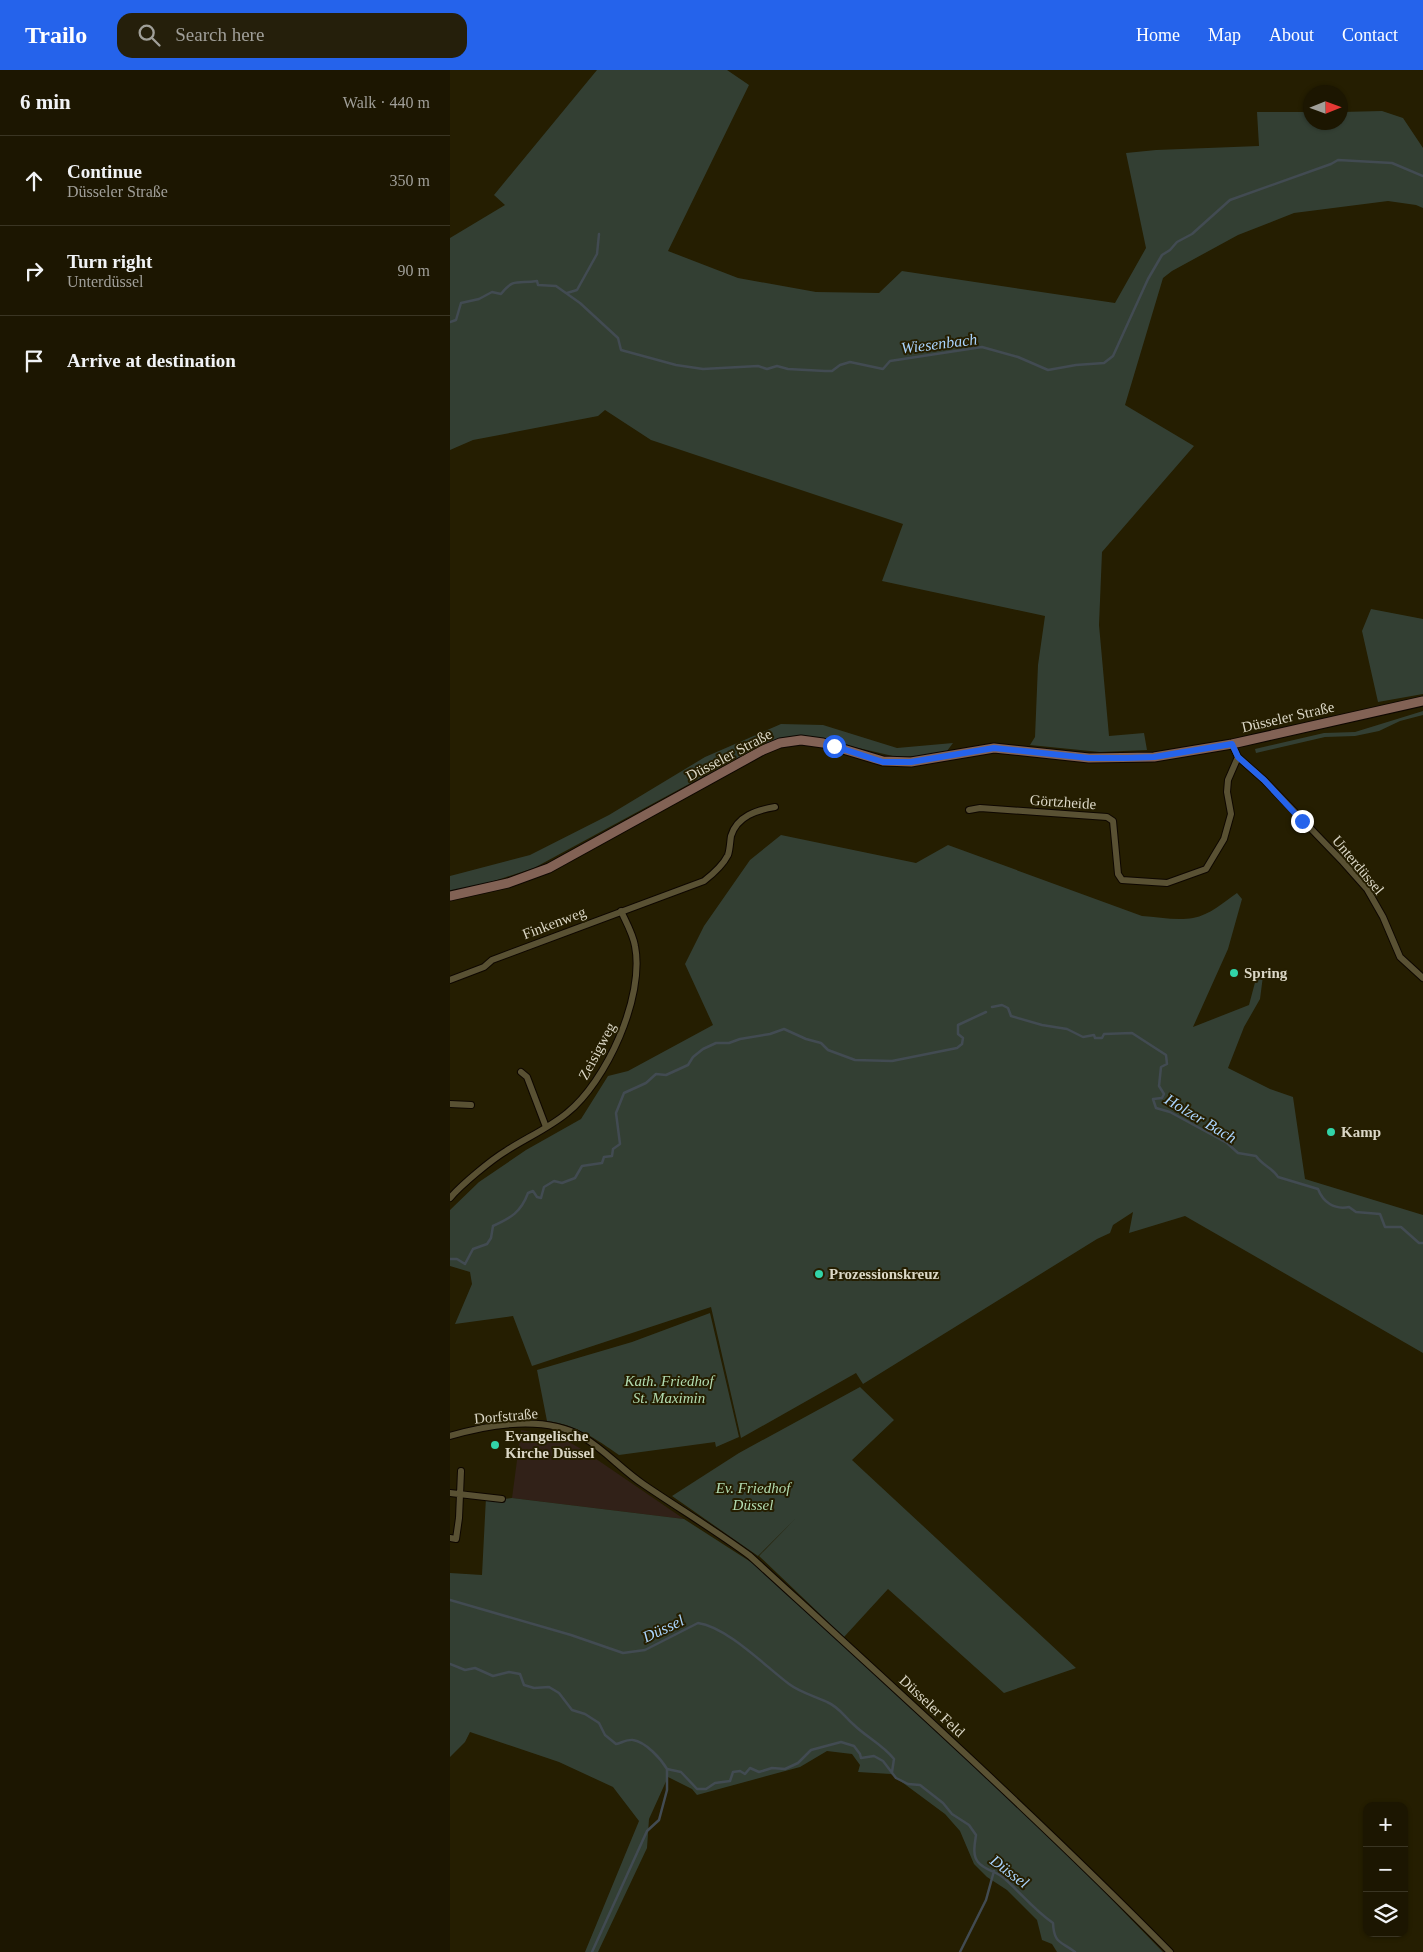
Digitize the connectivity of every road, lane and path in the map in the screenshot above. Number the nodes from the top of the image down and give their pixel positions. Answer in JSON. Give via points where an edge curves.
{"nodes":[{"id":1,"x":1423,"y":701,"type":"edge"},
{"id":2,"x":1232,"y":744,"type":"junction"},
{"id":3,"x":1238,"y":757,"type":"junction"},
{"id":4,"x":775,"y":807,"type":"dead end"},
{"id":5,"x":969,"y":810,"type":"dead end"},
{"id":6,"x":450,"y":896,"type":"edge"},
{"id":7,"x":621,"y":911,"type":"junction"},
{"id":8,"x":1423,"y":978,"type":"edge"},
{"id":9,"x":450,"y":980,"type":"edge"},
{"id":10,"x":521,"y":1072,"type":"dead end"},
{"id":11,"x":450,"y":1104,"type":"edge"},
{"id":12,"x":471,"y":1105,"type":"dead end"},
{"id":13,"x":546,"y":1127,"type":"junction"},
{"id":14,"x":450,"y":1198,"type":"edge"},
{"id":15,"x":450,"y":1436,"type":"edge"},
{"id":16,"x":461,"y":1471,"type":"dead end"},
{"id":17,"x":450,"y":1492,"type":"edge"},
{"id":18,"x":459,"y":1494,"type":"junction"},
{"id":19,"x":662,"y":1497,"type":"joint"},
{"id":20,"x":502,"y":1499,"type":"dead end"},
{"id":21,"x":453,"y":1539,"type":"edge"},
{"id":22,"x":1170,"y":1952,"type":"edge"}],
"edges":[{"from":1,"to":2,"type":"main road","name":"Düsseler Straße"},
{"from":2,"to":3,"type":"street"},
{"from":2,"to":6,"type":"main road","name":"Düsseler Straße","via":[[1154,757],[1089,758],[994,748],[911,762],[883,762],[814,741],[780,743],[549,868],[508,883]]},
{"from":3,"to":5,"type":"street","name":"Görtzheide","via":[[1228,780],[1231,814],[1224,839],[1206,870],[1167,883],[1122,880],[1118,874],[1113,821],[1107,817],[980,808]]},
{"from":3,"to":8,"type":"street","name":"Unterdüssel","via":[[1264,780],[1367,890],[1400,957]]},
{"from":4,"to":7,"type":"street","name":"Finkenweg","via":[[756,810],[741,820],[732,834],[728,855],[704,881]]},
{"from":7,"to":9,"type":"street","name":"Finkenweg","via":[[492,960],[484,967]]},
{"from":7,"to":13,"type":"street","name":"Zeisigweg","via":[[635,946],[636,965],[625,1028],[587,1095],[567,1114]]},
{"from":10,"to":13,"type":"street","via":[[527,1077]]},
{"from":11,"to":12,"type":"street"},
{"from":13,"to":14,"type":"street","name":"Zeisigweg","via":[[504,1152]]},
{"from":15,"to":19,"type":"street","name":"Dorfstraße","via":[[531,1423],[571,1432],[592,1443]]},
{"from":16,"to":18,"type":"street"},
{"from":17,"to":18,"type":"street"},
{"from":18,"to":20,"type":"street"},
{"from":18,"to":21,"type":"street","via":[[459,1518]]},
{"from":19,"to":22,"type":"street","name":"Düsseler Feld","via":[[750,1556],[1002,1788]]}]}
